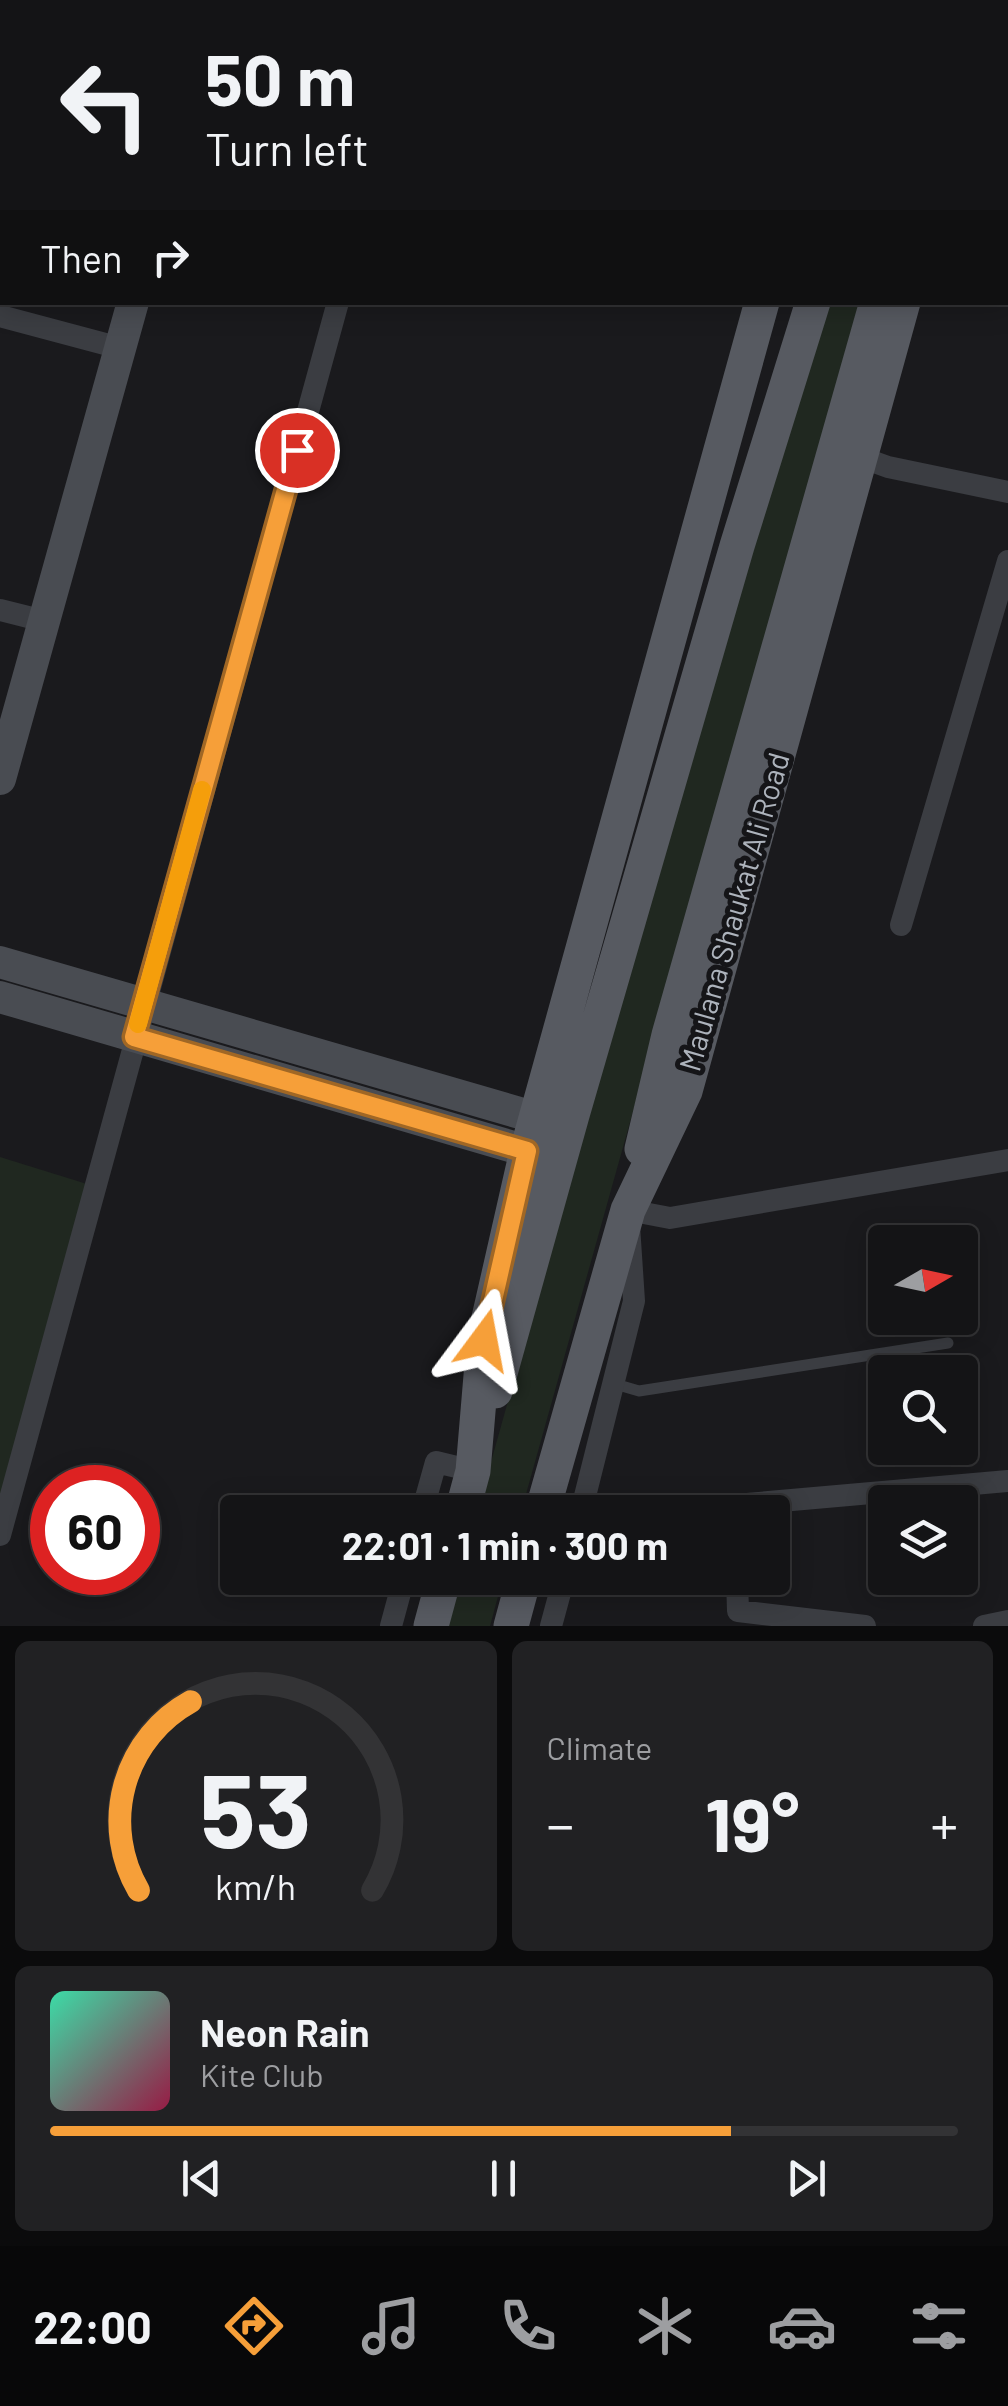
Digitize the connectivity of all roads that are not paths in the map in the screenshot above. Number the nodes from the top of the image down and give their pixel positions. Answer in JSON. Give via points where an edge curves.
{"nodes":[{"id":1,"x":132,"y":305,"type":"edge"},
{"id":2,"x":337,"y":305,"type":"edge"},
{"id":3,"x":761,"y":305,"type":"edge"},
{"id":4,"x":812,"y":305,"type":"edge"},
{"id":5,"x":876,"y":305,"type":"edge"},
{"id":6,"x":902,"y":305,"type":"edge"},
{"id":7,"x":0,"y":316,"type":"edge"},
{"id":8,"x":120,"y":348,"type":"junction"},
{"id":9,"x":863,"y":458,"type":"junction"},
{"id":10,"x":1008,"y":492,"type":"edge"},
{"id":11,"x":1008,"y":561,"type":"edge"},
{"id":12,"x":0,"y":610,"type":"edge"},
{"id":13,"x":44,"y":621,"type":"junction"},
{"id":14,"x":0,"y":777,"type":"edge"},
{"id":15,"x":901,"y":925,"type":"dead end"},
{"id":16,"x":0,"y":962,"type":"edge"},
{"id":17,"x":0,"y":997,"type":"edge"},
{"id":18,"x":144,"y":1002,"type":"junction"},
{"id":19,"x":134,"y":1037,"type":"junction"},
{"id":20,"x":532,"y":1134,"type":"junction"},
{"id":21,"x":1008,"y":1160,"type":"edge"},
{"id":22,"x":628,"y":1210,"type":"junction"},
{"id":23,"x":948,"y":1343,"type":"dead end"},
{"id":24,"x":615,"y":1384,"type":"junction"},
{"id":25,"x":473,"y":1471,"type":"junction"},
{"id":26,"x":1008,"y":1480,"type":"edge"},
{"id":27,"x":427,"y":1495,"type":"edge"},
{"id":28,"x":467,"y":1495,"type":"edge"},
{"id":29,"x":547,"y":1495,"type":"edge"},
{"id":30,"x":586,"y":1495,"type":"edge"},
{"id":31,"x":790,"y":1503,"type":"edge"},
{"id":32,"x":0,"y":1535,"type":"edge"},
{"id":33,"x":399,"y":1595,"type":"edge"},
{"id":34,"x":439,"y":1595,"type":"edge"},
{"id":35,"x":519,"y":1595,"type":"edge"},
{"id":36,"x":559,"y":1595,"type":"edge"},
{"id":37,"x":738,"y":1595,"type":"edge"},
{"id":38,"x":1008,"y":1621,"type":"edge"},
{"id":39,"x":391,"y":1626,"type":"edge"},
{"id":40,"x":431,"y":1626,"type":"edge"},
{"id":41,"x":511,"y":1626,"type":"edge"},
{"id":42,"x":550,"y":1626,"type":"edge"},
{"id":43,"x":865,"y":1626,"type":"edge"},
{"id":44,"x":984,"y":1626,"type":"edge"}],
"edges":[{"from":1,"to":8,"type":"main road"},
{"from":2,"to":18,"type":"street"},
{"from":3,"to":20,"type":"main road"},
{"from":4,"to":25,"type":"main road"},
{"from":5,"to":22,"type":"main road","via":[[669,1035]]},
{"from":6,"to":9,"type":"main road","name":"Maulana Shaukat Ali Road"},
{"from":7,"to":8,"type":"street"},
{"from":8,"to":13,"type":"main road"},
{"from":9,"to":10,"type":"street"},
{"from":9,"to":22,"type":"main road","name":"Maulana Shaukat Ali Road","via":[[685,1091]]},
{"from":11,"to":15,"type":"street"},
{"from":12,"to":13,"type":"street"},
{"from":13,"to":14,"type":"main road"},
{"from":16,"to":18,"type":"main road"},
{"from":17,"to":19,"type":"main road"},
{"from":18,"to":19,"type":"street"},
{"from":18,"to":20,"type":"main road"},
{"from":19,"to":20,"type":"main road"},
{"from":19,"to":32,"type":"street"},
{"from":20,"to":25,"type":"main road","via":[[484,1340]]},
{"from":21,"to":22,"type":"street","via":[[670,1218]]},
{"from":22,"to":24,"type":"street","via":[[634,1301]]},
{"from":22,"to":29,"type":"main road","name":"Maulana Shaukat Ali Road"},
{"from":23,"to":24,"type":"lane","via":[[639,1392]]},
{"from":24,"to":30,"type":"street"},
{"from":25,"to":27,"type":"street","via":[[436,1462]]},
{"from":25,"to":28,"type":"main road"},
{"from":26,"to":31,"type":"street"},
{"from":33,"to":39,"type":"street"},
{"from":34,"to":40,"type":"main road"},
{"from":35,"to":41,"type":"main road"},
{"from":36,"to":42,"type":"street"},
{"from":37,"to":43,"type":"street","via":[[738,1610]]},
{"from":38,"to":44,"type":"street"}]}
